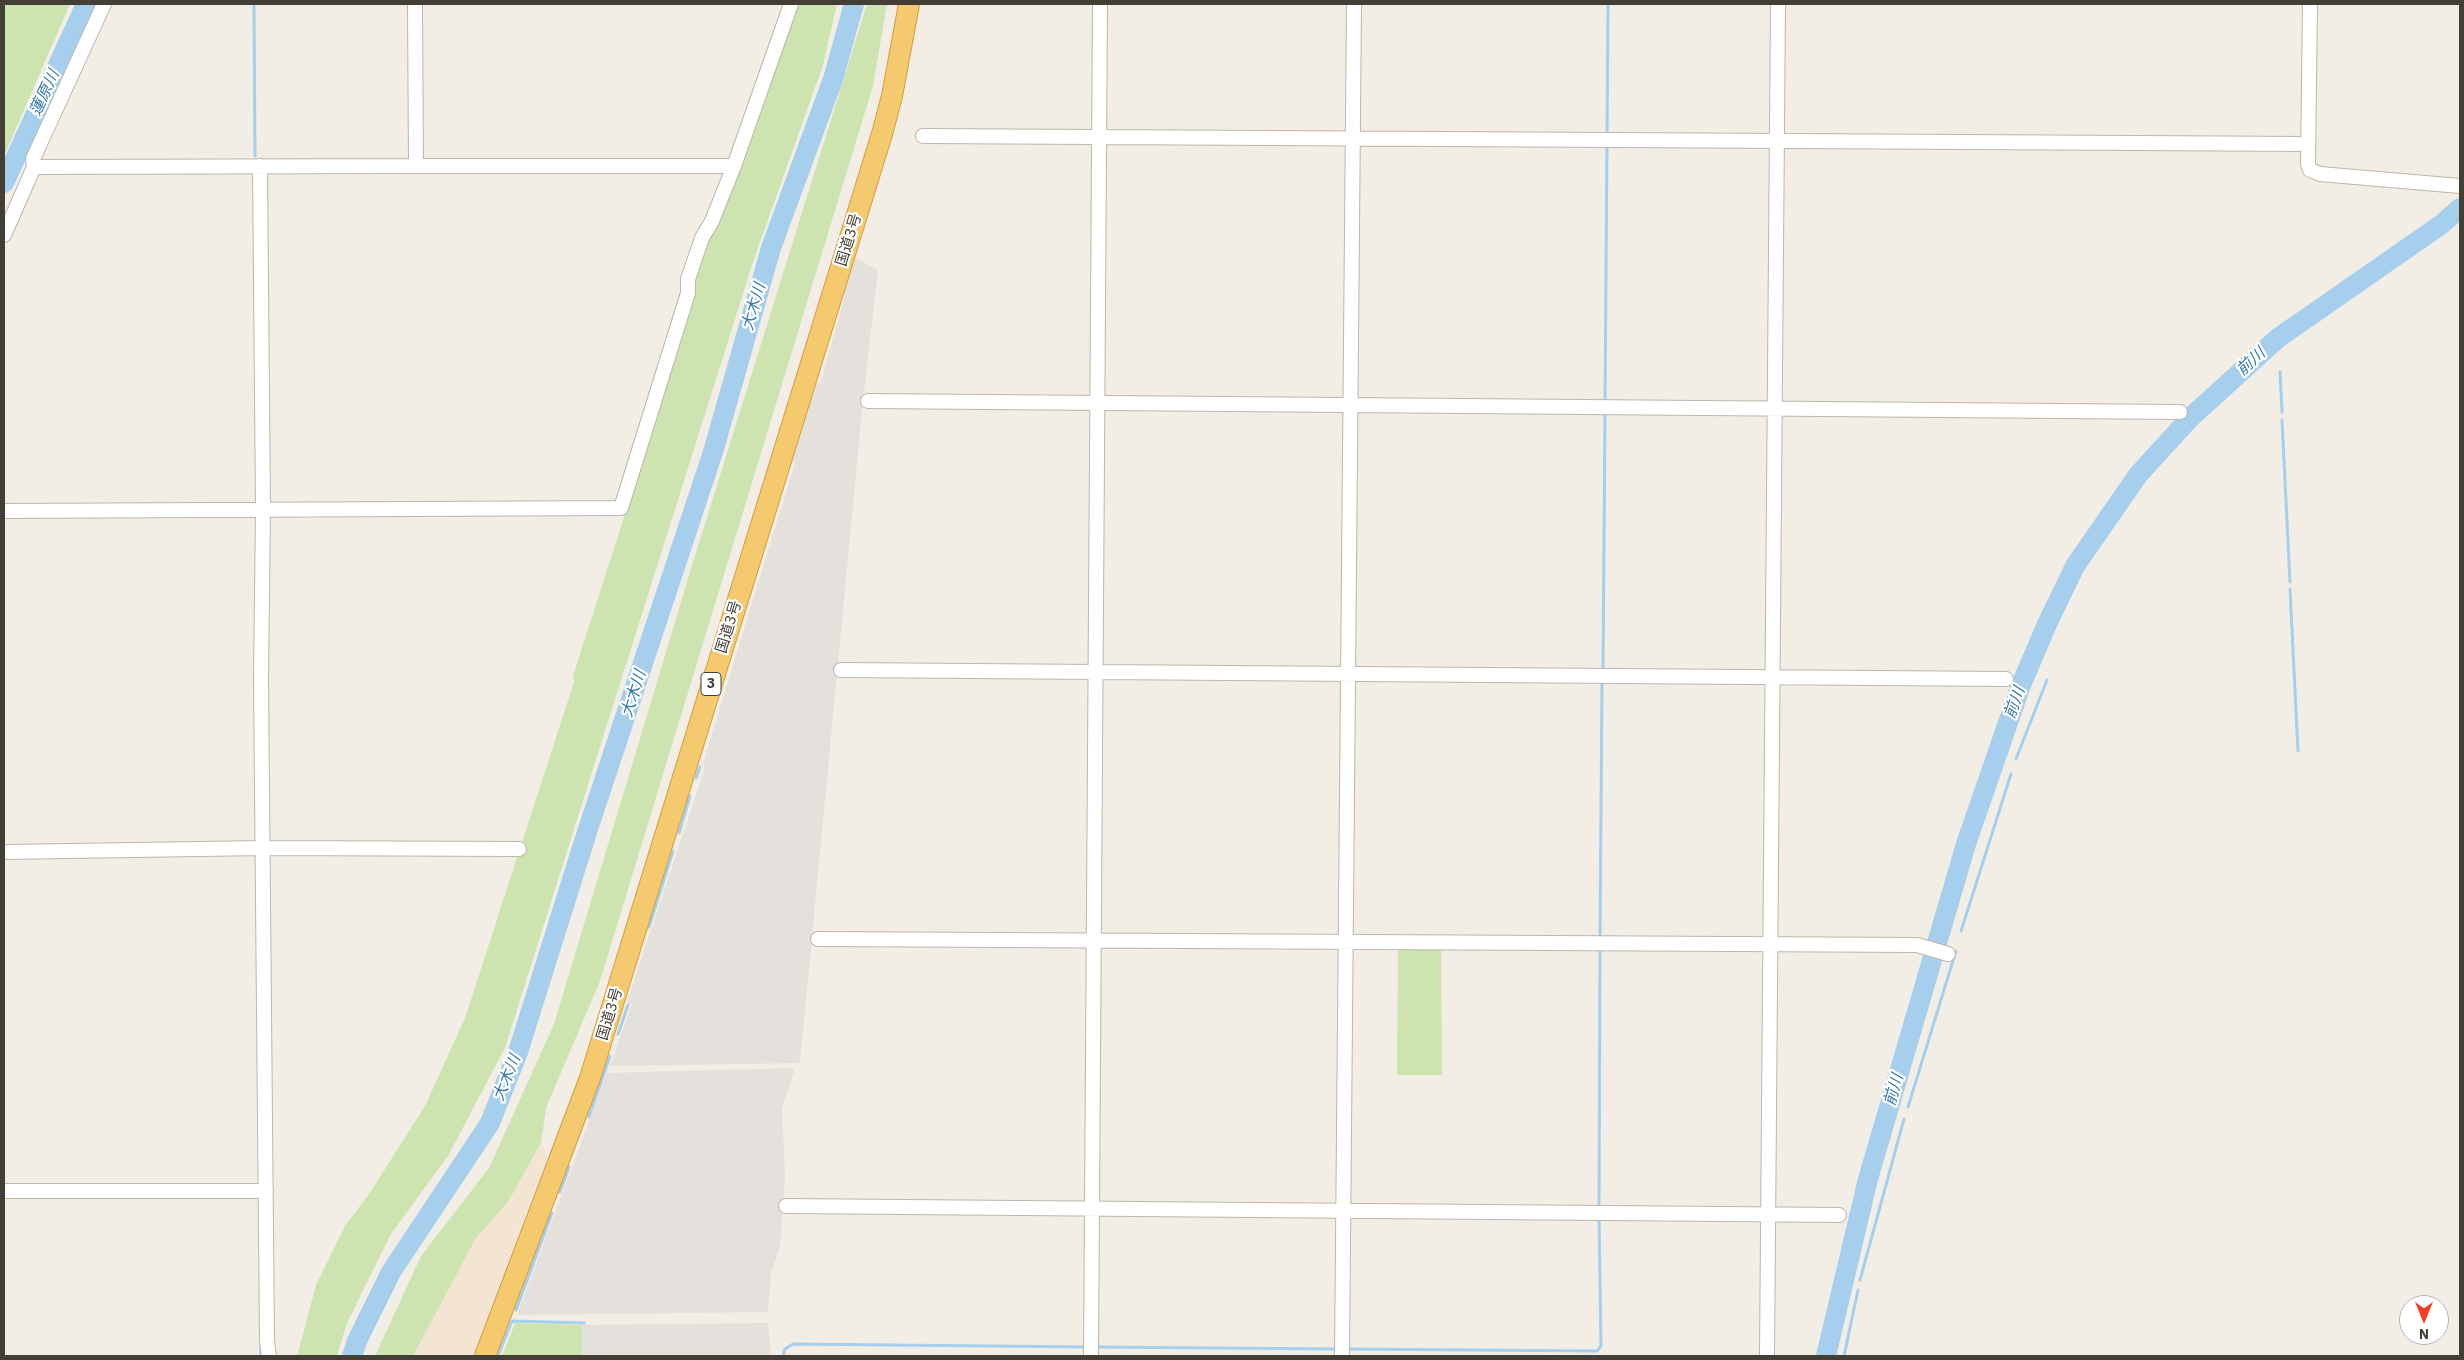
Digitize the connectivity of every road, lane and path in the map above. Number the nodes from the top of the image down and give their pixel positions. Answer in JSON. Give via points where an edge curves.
{"nodes":[{"id":1,"x":104,"y":4,"type":"edge"},
{"id":2,"x":415,"y":4,"type":"edge"},
{"id":3,"x":791,"y":4,"type":"edge"},
{"id":4,"x":910,"y":4,"type":"edge"},
{"id":5,"x":1100,"y":4,"type":"edge"},
{"id":6,"x":1354,"y":4,"type":"edge"},
{"id":7,"x":1778,"y":4,"type":"edge"},
{"id":8,"x":2310,"y":4,"type":"edge"},
{"id":9,"x":923,"y":136,"type":"dead end"},
{"id":10,"x":1100,"y":137,"type":"junction"},
{"id":11,"x":1352,"y":138,"type":"junction"},
{"id":12,"x":1777,"y":141,"type":"junction"},
{"id":13,"x":2308,"y":144,"type":"junction"},
{"id":14,"x":260,"y":166,"type":"junction"},
{"id":15,"x":416,"y":166,"type":"junction"},
{"id":16,"x":734,"y":166,"type":"junction"},
{"id":17,"x":34,"y":167,"type":"junction"},
{"id":18,"x":2460,"y":186,"type":"edge"},
{"id":19,"x":4,"y":235,"type":"edge"},
{"id":20,"x":868,"y":401,"type":"dead end"},
{"id":21,"x":1098,"y":404,"type":"junction"},
{"id":22,"x":1350,"y":406,"type":"junction"},
{"id":23,"x":1775,"y":408,"type":"junction"},
{"id":24,"x":2180,"y":412,"type":"dead end"},
{"id":25,"x":263,"y":509,"type":"junction"},
{"id":26,"x":4,"y":511,"type":"edge"},
{"id":27,"x":841,"y":670,"type":"dead end"},
{"id":28,"x":1096,"y":672,"type":"junction"},
{"id":29,"x":1348,"y":674,"type":"junction"},
{"id":30,"x":1772,"y":677,"type":"junction"},
{"id":31,"x":2006,"y":679,"type":"dead end"},
{"id":32,"x":264,"y":848,"type":"junction"},
{"id":33,"x":519,"y":848,"type":"dead end"},
{"id":34,"x":4,"y":852,"type":"edge"},
{"id":35,"x":818,"y":939,"type":"dead end"},
{"id":36,"x":1094,"y":940,"type":"junction"},
{"id":37,"x":1346,"y":944,"type":"junction"},
{"id":38,"x":1771,"y":946,"type":"junction"},
{"id":39,"x":1948,"y":954,"type":"dead end"},
{"id":40,"x":266,"y":1190,"type":"junction"},
{"id":41,"x":4,"y":1191,"type":"edge"},
{"id":42,"x":786,"y":1206,"type":"dead end"},
{"id":43,"x":1091,"y":1208,"type":"junction"},
{"id":44,"x":1343,"y":1211,"type":"junction"},
{"id":45,"x":1768,"y":1214,"type":"junction"},
{"id":46,"x":1839,"y":1214,"type":"dead end"},
{"id":47,"x":1091,"y":1355,"type":"edge"},
{"id":48,"x":269,"y":1356,"type":"edge"},
{"id":49,"x":485,"y":1356,"type":"edge"},
{"id":50,"x":1342,"y":1356,"type":"edge"},
{"id":51,"x":1767,"y":1356,"type":"edge"}],
"edges":[{"from":1,"to":17,"type":"street","via":[[33,159]]},
{"from":2,"to":15,"type":"street"},
{"from":3,"to":16,"type":"street"},
{"from":4,"to":49,"type":"highway","name":"国道3号","number":"3","via":[[882,134],[593,1068]]},
{"from":5,"to":10,"type":"street"},
{"from":6,"to":11,"type":"street"},
{"from":7,"to":12,"type":"street"},
{"from":8,"to":13,"type":"street"},
{"from":9,"to":10,"type":"street"},
{"from":10,"to":11,"type":"street"},
{"from":10,"to":21,"type":"street"},
{"from":11,"to":12,"type":"street"},
{"from":11,"to":22,"type":"street"},
{"from":12,"to":13,"type":"street"},
{"from":12,"to":23,"type":"street"},
{"from":13,"to":18,"type":"street","via":[[2310,170],[2320,174]]},
{"from":14,"to":15,"type":"street"},
{"from":14,"to":17,"type":"street"},
{"from":14,"to":25,"type":"street"},
{"from":15,"to":16,"type":"street"},
{"from":16,"to":25,"type":"street","via":[[688,279],[688,293],[621,508]]},
{"from":17,"to":19,"type":"street"},
{"from":20,"to":21,"type":"street"},
{"from":21,"to":22,"type":"street"},
{"from":21,"to":28,"type":"street"},
{"from":22,"to":23,"type":"street"},
{"from":22,"to":29,"type":"street"},
{"from":23,"to":24,"type":"street"},
{"from":23,"to":30,"type":"street"},
{"from":25,"to":26,"type":"street"},
{"from":25,"to":32,"type":"street","via":[[261,679]]},
{"from":27,"to":28,"type":"street"},
{"from":28,"to":29,"type":"street"},
{"from":28,"to":36,"type":"street"},
{"from":29,"to":30,"type":"street"},
{"from":29,"to":37,"type":"street"},
{"from":30,"to":31,"type":"street"},
{"from":30,"to":38,"type":"street"},
{"from":32,"to":33,"type":"street"},
{"from":32,"to":34,"type":"street"},
{"from":32,"to":40,"type":"street"},
{"from":35,"to":36,"type":"street"},
{"from":36,"to":37,"type":"street"},
{"from":36,"to":43,"type":"street"},
{"from":37,"to":38,"type":"street"},
{"from":37,"to":44,"type":"street"},
{"from":38,"to":39,"type":"street","via":[[1918,945]]},
{"from":38,"to":45,"type":"street"},
{"from":40,"to":41,"type":"street"},
{"from":40,"to":48,"type":"street"},
{"from":42,"to":43,"type":"street"},
{"from":43,"to":44,"type":"street"},
{"from":43,"to":47,"type":"street"},
{"from":44,"to":45,"type":"street"},
{"from":44,"to":50,"type":"street"},
{"from":45,"to":46,"type":"street"},
{"from":45,"to":51,"type":"street"}]}
